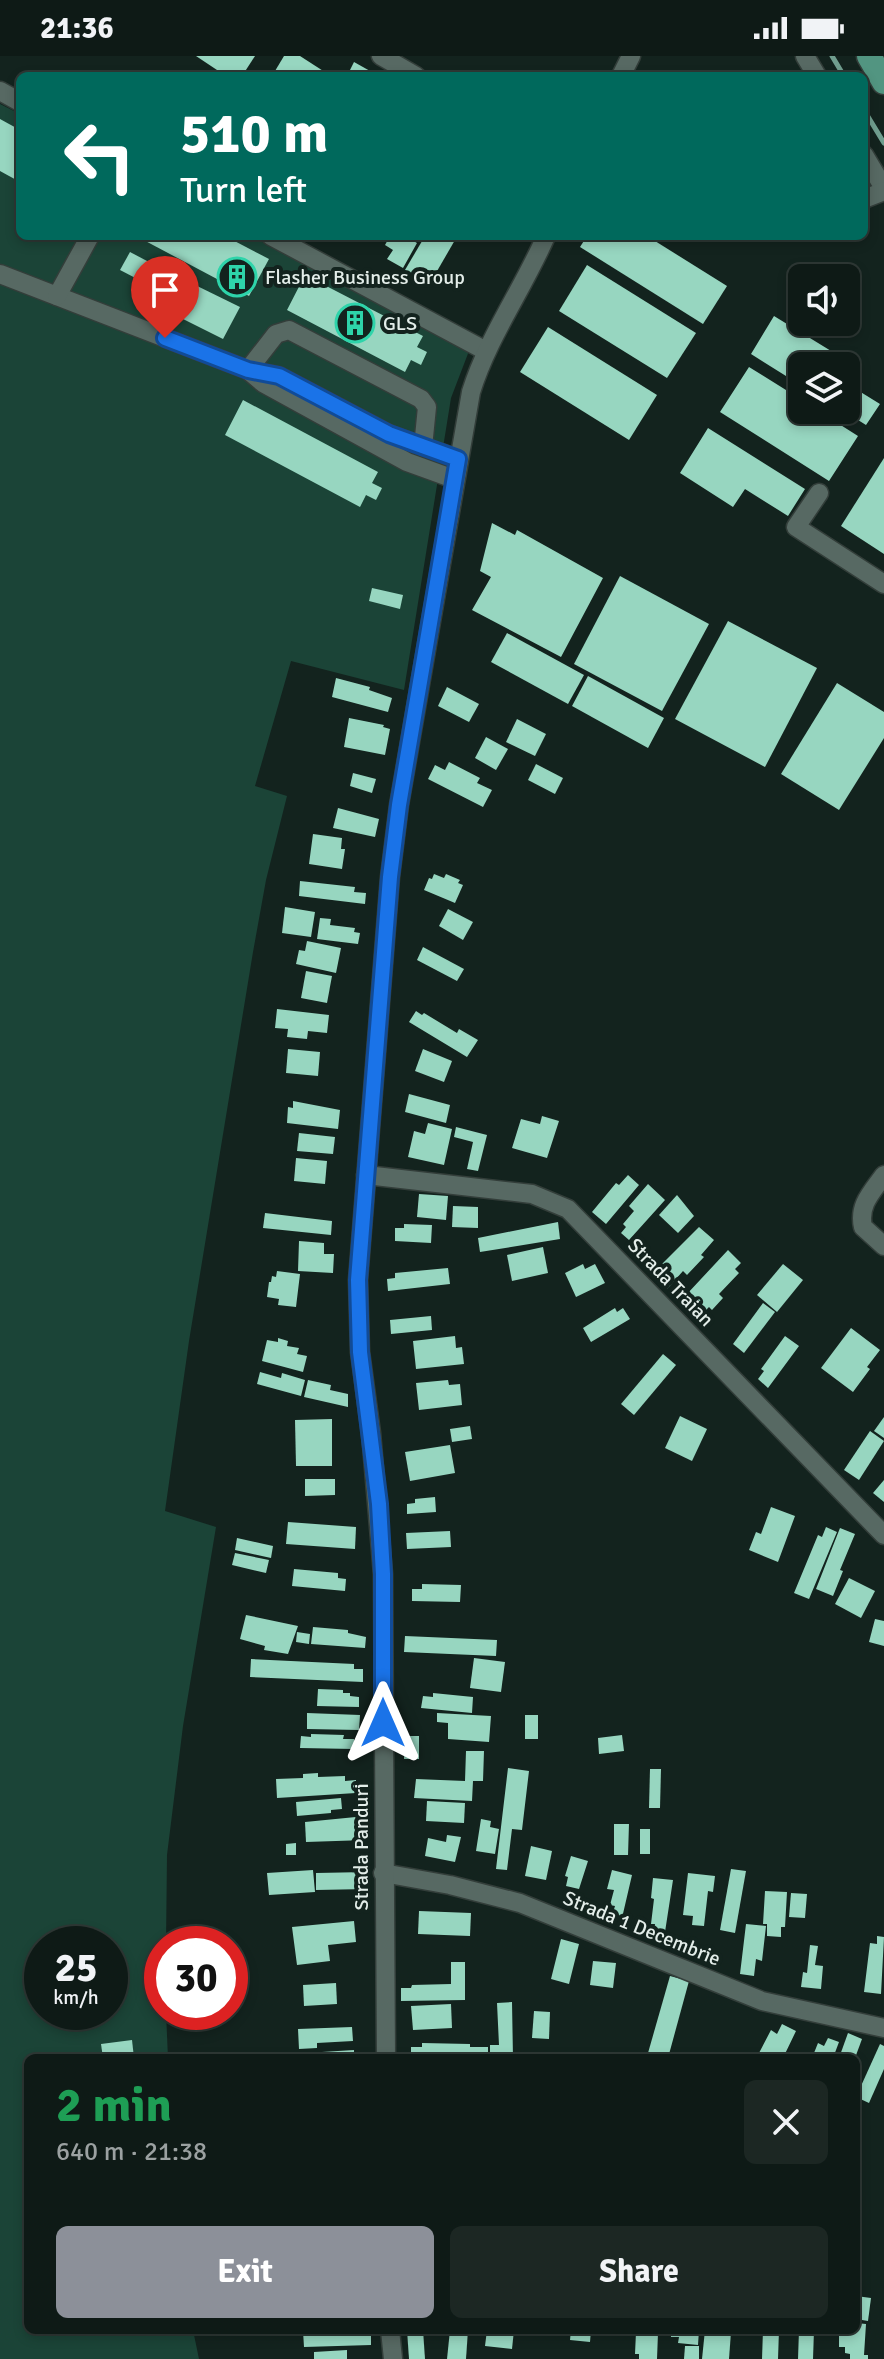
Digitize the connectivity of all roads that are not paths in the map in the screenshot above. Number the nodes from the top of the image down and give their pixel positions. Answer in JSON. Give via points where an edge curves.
{"nodes":[{"id":1,"x":381,"y":56,"type":"edge"},
{"id":2,"x":869,"y":56,"type":"edge"},
{"id":3,"x":409,"y":72,"type":"edge"},
{"id":4,"x":884,"y":82,"type":"edge"},
{"id":5,"x":868,"y":162,"type":"edge"},
{"id":6,"x":884,"y":190,"type":"edge"},
{"id":7,"x":88,"y":240,"type":"edge"},
{"id":8,"x":278,"y":240,"type":"edge"},
{"id":9,"x":544,"y":240,"type":"edge"},
{"id":10,"x":0,"y":274,"type":"edge"},
{"id":11,"x":57,"y":296,"type":"junction"},
{"id":12,"x":486,"y":351,"type":"junction"},
{"id":13,"x":248,"y":370,"type":"junction"},
{"id":14,"x":423,"y":447,"type":"junction"},
{"id":15,"x":458,"y":459,"type":"junction"},
{"id":16,"x":454,"y":479,"type":"junction"},
{"id":17,"x":819,"y":493,"type":"dead end"},
{"id":18,"x":884,"y":584,"type":"edge"},
{"id":19,"x":366,"y":1175,"type":"junction"},
{"id":20,"x":884,"y":1175,"type":"edge"},
{"id":21,"x":884,"y":1246,"type":"edge"},
{"id":22,"x":884,"y":1535,"type":"edge"},
{"id":23,"x":383,"y":1873,"type":"junction"},
{"id":24,"x":884,"y":2028,"type":"edge"},
{"id":25,"x":386,"y":2054,"type":"edge"},
{"id":26,"x":390,"y":2334,"type":"edge"},
{"id":27,"x":393,"y":2359,"type":"edge"}],
"edges":[{"from":1,"to":3,"type":"street"},
{"from":2,"to":4,"type":"main road"},
{"from":5,"to":6,"type":"street"},
{"from":7,"to":11,"type":"street"},
{"from":8,"to":12,"type":"street"},
{"from":9,"to":12,"type":"street","name":"Strada Panduri"},
{"from":10,"to":11,"type":"street"},
{"from":11,"to":13,"type":"street"},
{"from":12,"to":15,"type":"street","name":"Strada Panduri","via":[[471,392]]},
{"from":13,"to":14,"type":"street","via":[[279,376]]},
{"from":13,"to":14,"type":"street","via":[[276,334],[289,330],[421,399],[427,407]]},
{"from":13,"to":16,"type":"street","via":[[407,462]]},
{"from":14,"to":15,"type":"street"},
{"from":15,"to":16,"type":"street","name":"Strada Panduri"},
{"from":16,"to":19,"type":"street","name":"Strada Panduri","via":[[399,805]]},
{"from":17,"to":18,"type":"street","via":[[796,527]]},
{"from":19,"to":22,"type":"street","name":"Strada Traian","via":[[532,1194],[568,1209]]},
{"from":19,"to":23,"type":"street","name":"Strada Panduri","via":[[357,1317],[383,1574]]},
{"from":20,"to":21,"type":"street","via":[[861,1214],[863,1227]]},
{"from":23,"to":24,"type":"street","name":"Strada 1 Decembrie","via":[[520,1903],[762,2001]]},
{"from":23,"to":25,"type":"street","name":"Strada Panduri"},
{"from":26,"to":27,"type":"street"}]}
